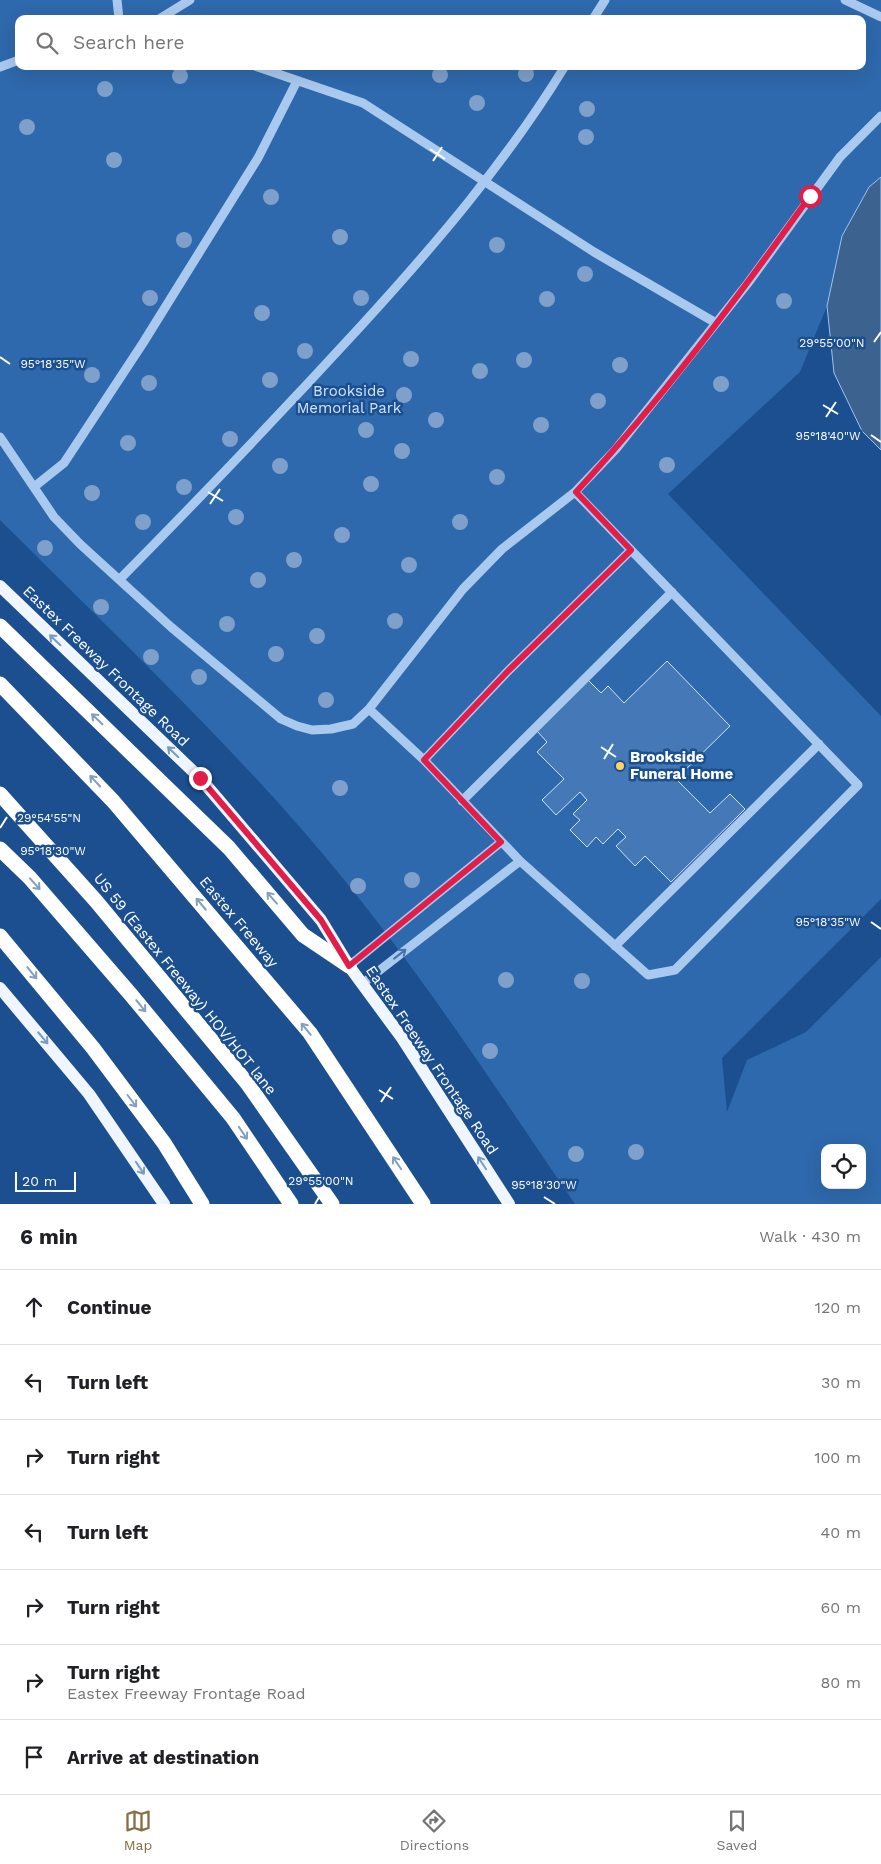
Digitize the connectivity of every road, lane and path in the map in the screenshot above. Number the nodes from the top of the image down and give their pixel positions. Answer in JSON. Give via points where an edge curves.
{"nodes":[{"id":1,"x":117,"y":0,"type":"edge"},
{"id":2,"x":190,"y":0,"type":"edge"},
{"id":3,"x":605,"y":0,"type":"edge"},
{"id":4,"x":845,"y":0,"type":"edge"},
{"id":5,"x":119,"y":15,"type":"edge"},
{"id":6,"x":166,"y":15,"type":"edge"},
{"id":7,"x":596,"y":15,"type":"edge"},
{"id":8,"x":881,"y":16,"type":"edge"},
{"id":9,"x":0,"y":60,"type":"edge"},
{"id":10,"x":15,"y":61,"type":"edge"},
{"id":11,"x":0,"y":67,"type":"edge"},
{"id":12,"x":266,"y":70,"type":"edge"},
{"id":13,"x":562,"y":70,"type":"edge"},
{"id":14,"x":297,"y":81,"type":"junction"},
{"id":15,"x":881,"y":116,"type":"edge"},
{"id":16,"x":486,"y":181,"type":"junction"},
{"id":17,"x":716,"y":323,"type":"junction"},
{"id":18,"x":0,"y":437,"type":"edge"},
{"id":19,"x":34,"y":487,"type":"junction"},
{"id":20,"x":576,"y":492,"type":"junction"},
{"id":21,"x":631,"y":550,"type":"junction"},
{"id":22,"x":120,"y":579,"type":"junction"},
{"id":23,"x":0,"y":586,"type":"edge"},
{"id":24,"x":672,"y":592,"type":"junction"},
{"id":25,"x":0,"y":626,"type":"edge"},
{"id":26,"x":0,"y":684,"type":"edge"},
{"id":27,"x":369,"y":709,"type":"junction"},
{"id":28,"x":819,"y":744,"type":"junction"},
{"id":29,"x":424,"y":760,"type":"junction"},
{"id":30,"x":0,"y":794,"type":"edge"},
{"id":31,"x":462,"y":801,"type":"junction"},
{"id":32,"x":501,"y":842,"type":"junction"},
{"id":33,"x":0,"y":849,"type":"edge"},
{"id":34,"x":520,"y":861,"type":"junction"},
{"id":35,"x":0,"y":936,"type":"edge"},
{"id":36,"x":615,"y":946,"type":"junction"},
{"id":37,"x":349,"y":966,"type":"junction"},
{"id":38,"x":362,"y":984,"type":"junction"},
{"id":39,"x":0,"y":988,"type":"edge"},
{"id":40,"x":164,"y":1204,"type":"edge"},
{"id":41,"x":202,"y":1204,"type":"edge"},
{"id":42,"x":292,"y":1204,"type":"edge"},
{"id":43,"x":332,"y":1204,"type":"edge"},
{"id":44,"x":423,"y":1204,"type":"edge"},
{"id":45,"x":509,"y":1204,"type":"edge"}],
"edges":[{"from":1,"to":5,"type":"lane"},
{"from":2,"to":6,"type":"lane"},
{"from":3,"to":7,"type":"lane"},
{"from":4,"to":8,"type":"lane"},
{"from":9,"to":10,"type":"lane"},
{"from":10,"to":11,"type":"lane"},
{"from":12,"to":14,"type":"lane"},
{"from":13,"to":16,"type":"lane"},
{"from":14,"to":16,"type":"lane","via":[[363,103]]},
{"from":14,"to":19,"type":"lane","via":[[258,158],[143,343],[64,463]]},
{"from":15,"to":17,"type":"lane","via":[[840,157]]},
{"from":16,"to":17,"type":"lane","via":[[594,252]]},
{"from":16,"to":22,"type":"lane","via":[[390,295],[260,437]]},
{"from":17,"to":20,"type":"lane","via":[[616,448]]},
{"from":18,"to":19,"type":"lane"},
{"from":19,"to":22,"type":"lane","via":[[54,517]]},
{"from":20,"to":21,"type":"lane"},
{"from":20,"to":27,"type":"lane","via":[[502,550],[463,589]]},
{"from":21,"to":24,"type":"lane"},
{"from":21,"to":29,"type":"lane","via":[[508,671]]},
{"from":22,"to":27,"type":"lane","via":[[171,627],[281,719],[312,730],[331,729],[352,724]]},
{"from":37,"to":23,"type":"main road","name":"Eastex Freeway Frontage Road","one_way":true,"via":[[321,920],[200,778]]},
{"from":24,"to":28,"type":"lane"},
{"from":24,"to":31,"type":"lane"},
{"from":37,"to":25,"type":"highway","one_way":true,"via":[[303,935],[229,848]]},
{"from":44,"to":26,"type":"highway","name":"Eastex Freeway","one_way":true,"via":[[310,1033],[114,801]]},
{"from":27,"to":29,"type":"lane"},
{"from":28,"to":36,"type":"lane"},
{"from":28,"to":36,"type":"lane","via":[[858,784],[675,970],[648,975]]},
{"from":29,"to":31,"type":"lane"},
{"from":30,"to":43,"type":"highway","name":"US 59 (Eastex Freeway) HOV/HOT lane","via":[[96,901],[247,1083]]},
{"from":31,"to":32,"type":"lane"},
{"from":32,"to":34,"type":"lane"},
{"from":32,"to":37,"type":"lane"},
{"from":33,"to":42,"type":"highway","one_way":true,"via":[[30,878],[233,1118]]},
{"from":34,"to":36,"type":"lane"},
{"from":38,"to":34,"type":"lane","one_way":true},
{"from":35,"to":41,"type":"highway","one_way":true,"via":[[93,1048],[164,1143]]},
{"from":37,"to":38,"type":"main road","name":"Eastex Freeway Frontage Road"},
{"from":45,"to":38,"type":"main road","name":"Eastex Freeway Frontage Road","one_way":true,"via":[[402,1038]]},
{"from":39,"to":40,"type":"main road","one_way":true,"via":[[90,1094]]}]}
